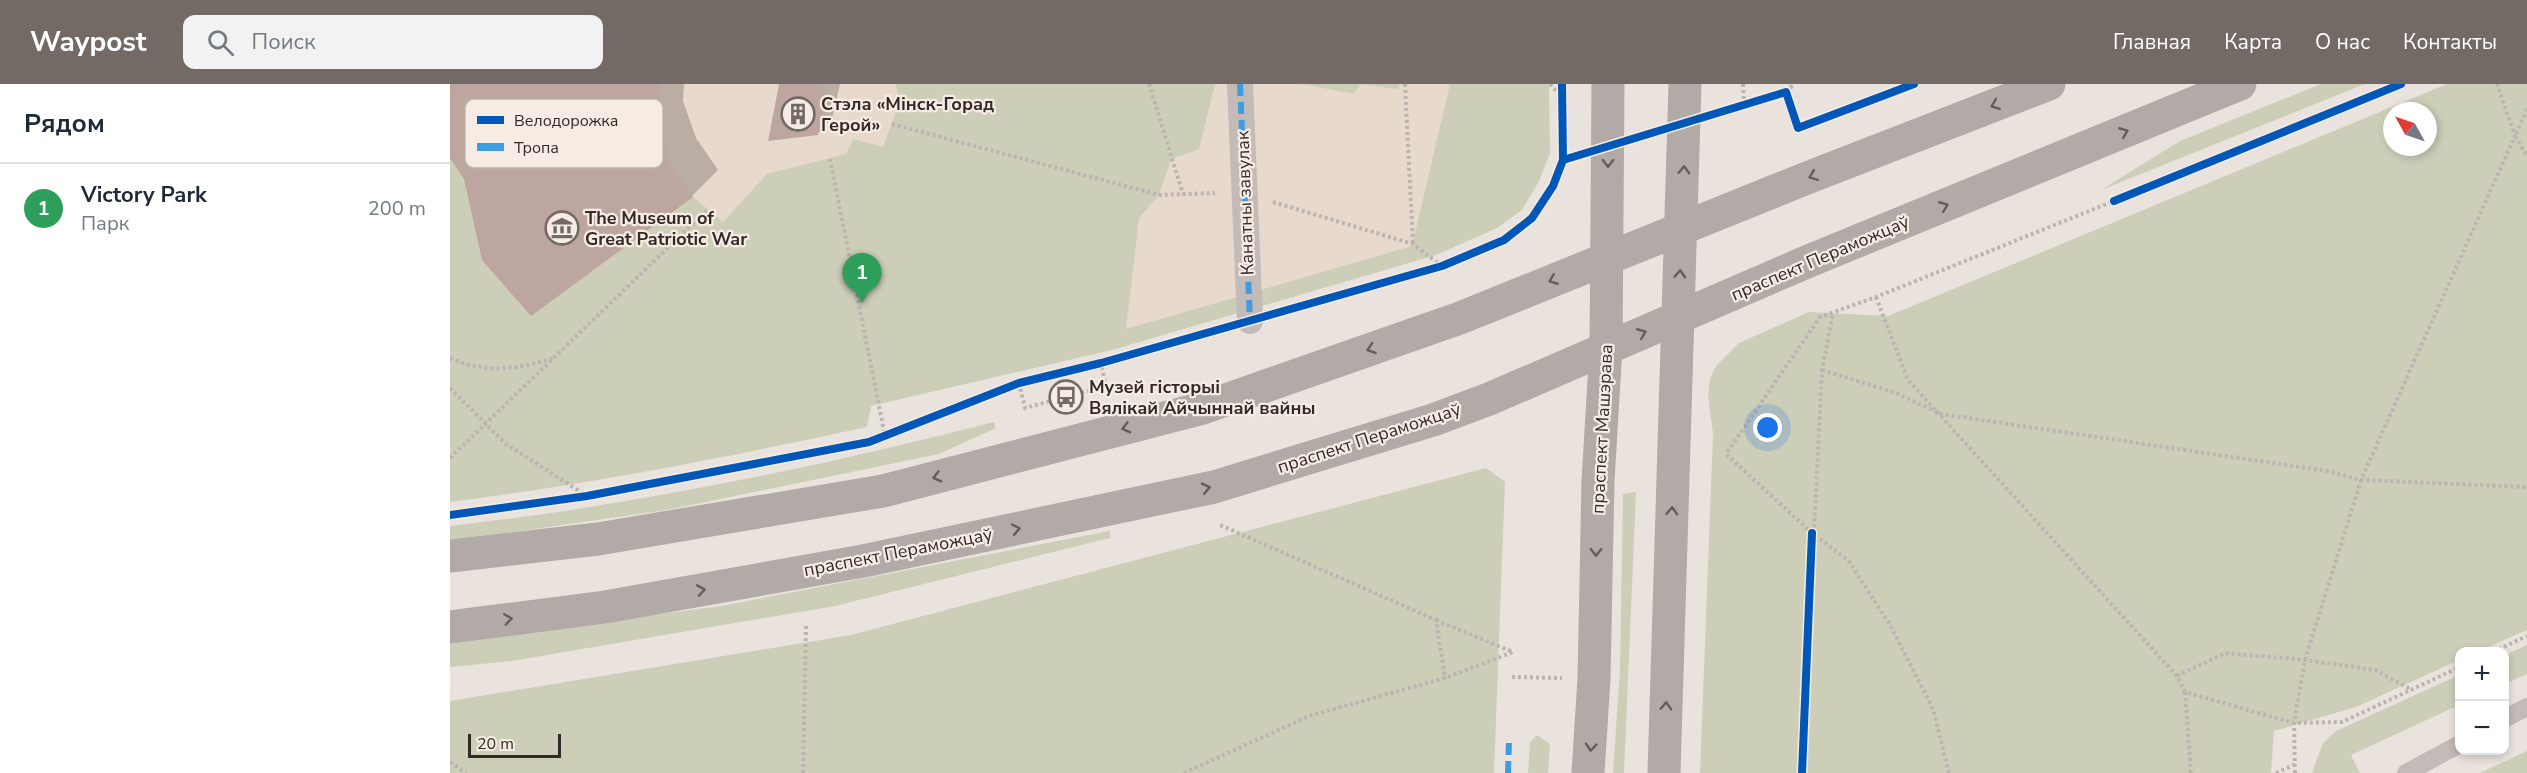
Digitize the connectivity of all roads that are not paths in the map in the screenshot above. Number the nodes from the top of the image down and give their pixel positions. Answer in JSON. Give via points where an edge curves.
{"nodes":[{"id":1,"x":1240,"y":84,"type":"edge"},
{"id":2,"x":1608,"y":84,"type":"edge"},
{"id":3,"x":1685,"y":84,"type":"edge"},
{"id":4,"x":2049,"y":84,"type":"edge"},
{"id":5,"x":2240,"y":84,"type":"edge"},
{"id":6,"x":1682,"y":228,"type":"junction"},
{"id":7,"x":1607,"y":258,"type":"junction"},
{"id":8,"x":1677,"y":319,"type":"junction"},
{"id":9,"x":1250,"y":321,"type":"dead end"},
{"id":10,"x":1606,"y":347,"type":"junction"},
{"id":11,"x":450,"y":556,"type":"edge"},
{"id":12,"x":450,"y":627,"type":"edge"},
{"id":13,"x":2527,"y":707,"type":"edge"},
{"id":14,"x":2509,"y":717,"type":"edge"},
{"id":15,"x":2455,"y":747,"type":"edge"},
{"id":16,"x":1588,"y":773,"type":"edge"},
{"id":17,"x":1664,"y":773,"type":"edge"},
{"id":18,"x":2406,"y":773,"type":"edge"}],
"edges":[{"from":1,"to":9,"type":"street","name":"Канатны завулак"},
{"from":2,"to":7,"type":"main road","name":"праспект Машэрава","one_way":true},
{"from":6,"to":3,"type":"main road","one_way":true},
{"from":4,"to":6,"type":"main road","one_way":true},
{"from":8,"to":5,"type":"main road","name":"праспект Пераможцаў","one_way":true},
{"from":6,"to":7,"type":"main road"},
{"from":8,"to":6,"type":"main road","one_way":true},
{"from":7,"to":10,"type":"main road","name":"праспект Машэрава"},
{"from":7,"to":11,"type":"main road","one_way":true,"via":[[1460,318],[1203,408],[894,489],[598,539]]},
{"from":10,"to":8,"type":"main road","name":"праспект Пераможцаў","one_way":true},
{"from":17,"to":8,"type":"main road","one_way":true},
{"from":12,"to":10,"type":"main road","name":"праспект Пераможцаў","one_way":true,"via":[[605,607],[863,561],[1214,487],[1433,420]]},
{"from":10,"to":16,"type":"main road","name":"праспект Машэрава","one_way":true},
{"from":13,"to":14,"type":"lane"},
{"from":15,"to":18,"type":"lane"}]}
